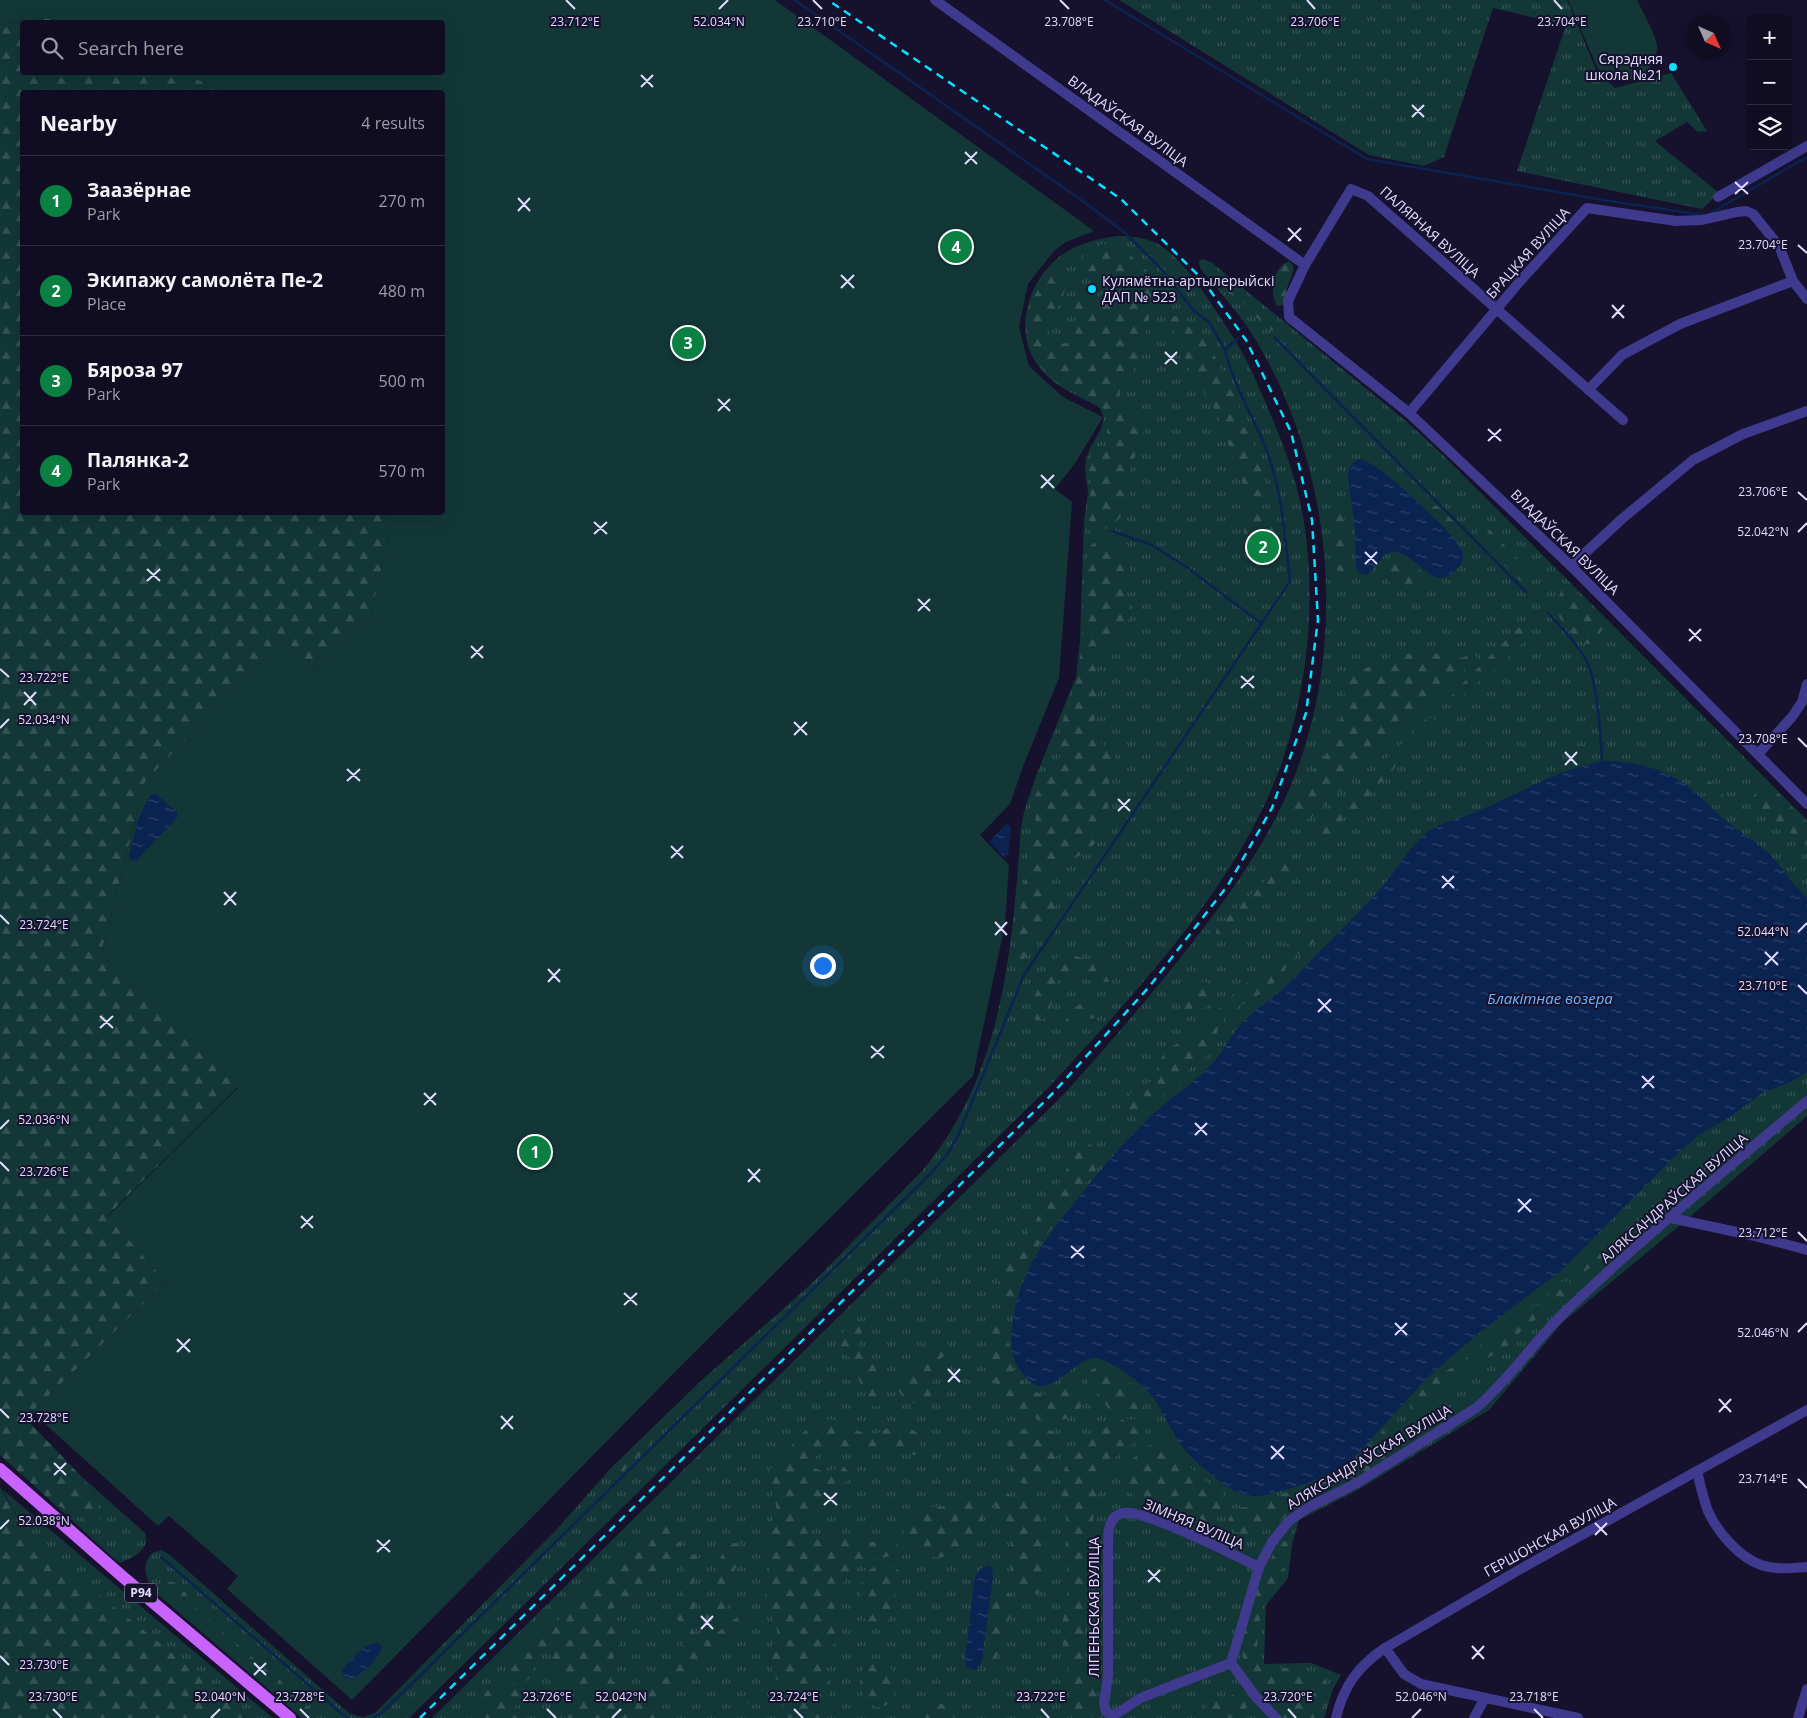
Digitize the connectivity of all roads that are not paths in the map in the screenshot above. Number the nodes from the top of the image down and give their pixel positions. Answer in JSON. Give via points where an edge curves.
{"nodes":[{"id":1,"x":935,"y":0,"type":"edge"},
{"id":2,"x":1807,"y":146,"type":"edge"},
{"id":3,"x":1718,"y":197,"type":"dead end"},
{"id":4,"x":1305,"y":265,"type":"junction"},
{"id":5,"x":1793,"y":280,"type":"junction"},
{"id":6,"x":1807,"y":299,"type":"edge"},
{"id":7,"x":1496,"y":309,"type":"junction"},
{"id":8,"x":1588,"y":390,"type":"junction"},
{"id":9,"x":1807,"y":411,"type":"edge"},
{"id":10,"x":1409,"y":413,"type":"junction"},
{"id":11,"x":1624,"y":420,"type":"dead end"},
{"id":12,"x":1571,"y":566,"type":"junction"},
{"id":13,"x":1807,"y":684,"type":"edge"},
{"id":14,"x":1758,"y":754,"type":"junction"},
{"id":15,"x":1807,"y":804,"type":"edge"},
{"id":16,"x":1807,"y":1101,"type":"edge"},
{"id":17,"x":1671,"y":1218,"type":"junction"},
{"id":18,"x":1807,"y":1250,"type":"edge"},
{"id":19,"x":1807,"y":1410,"type":"edge"},
{"id":20,"x":0,"y":1470,"type":"edge"},
{"id":21,"x":1697,"y":1471,"type":"junction"},
{"id":22,"x":1116,"y":1516,"type":"joint"},
{"id":23,"x":1259,"y":1567,"type":"junction"},
{"id":24,"x":1807,"y":1567,"type":"edge"},
{"id":25,"x":1385,"y":1648,"type":"junction"},
{"id":26,"x":1231,"y":1663,"type":"junction"},
{"id":27,"x":1807,"y":1689,"type":"edge"},
{"id":28,"x":1485,"y":1698,"type":"junction"},
{"id":29,"x":290,"y":1718,"type":"edge"},
{"id":30,"x":1276,"y":1718,"type":"edge"},
{"id":31,"x":1336,"y":1718,"type":"edge"},
{"id":32,"x":1474,"y":1718,"type":"edge"},
{"id":33,"x":1578,"y":1718,"type":"edge"},
{"id":34,"x":1798,"y":1718,"type":"edge"}],
"edges":[{"from":1,"to":4,"type":"street","name":"ВЛАДАЎСКАЯ ВУЛІЦА"},
{"from":2,"to":3,"type":"street"},
{"from":4,"to":7,"type":"street","name":"ПАЛЯРНАЯ ВУЛІЦА","via":[[1351,189],[1368,196]]},
{"from":4,"to":10,"type":"street","name":"ВЛАДАЎСКАЯ ВУЛІЦА","via":[[1288,301],[1289,317]]},
{"from":5,"to":6,"type":"street"},
{"from":5,"to":7,"type":"street","name":"БРАЦКАЯ ВУЛІЦА","via":[[1779,246],[1753,214],[1746,211],[1702,220],[1676,221],[1587,208]]},
{"from":5,"to":8,"type":"street","via":[[1680,324],[1622,355]]},
{"from":7,"to":8,"type":"street","name":"ПАЛЯРНАЯ ВУЛІЦА"},
{"from":7,"to":10,"type":"street","name":"БРАЦКАЯ ВУЛІЦА"},
{"from":8,"to":11,"type":"street","name":"ПАЛЯРНАЯ ВУЛІЦА"},
{"from":9,"to":12,"type":"street","via":[[1743,434],[1693,460]]},
{"from":10,"to":12,"type":"street","name":"ВЛАДАЎСКАЯ ВУЛІЦА"},
{"from":12,"to":14,"type":"street","name":"ВЛАДАЎСКАЯ ВУЛІЦА"},
{"from":13,"to":14,"type":"street","via":[[1802,702],[1792,717]]},
{"from":14,"to":15,"type":"street","name":"ВЛАДАЎСКАЯ ВУЛІЦА"},
{"from":16,"to":17,"type":"street","name":"АЛЯКСАНДРАЎСКАЯ ВУЛІЦА"},
{"from":17,"to":18,"type":"street"},
{"from":17,"to":23,"type":"street","name":"АЛЯКСАНДРАЎСКАЯ ВУЛІЦА","via":[[1565,1312],[1489,1397],[1357,1483],[1299,1513],[1279,1531]]},
{"from":19,"to":21,"type":"street","name":"ГЕРШОНСКАЯ ВУЛІЦА"},
{"from":20,"to":29,"type":"main road","number":"Р94"},
{"from":21,"to":24,"type":"street","via":[[1709,1513],[1722,1534],[1741,1553],[1751,1561],[1775,1568]]},
{"from":21,"to":25,"type":"street","name":"ГЕРШОНСКАЯ ВУЛІЦА"},
{"from":22,"to":23,"type":"street","name":"ЗІМНЯЯ ВУЛІЦА","via":[[1123,1513],[1141,1515]]},
{"from":22,"to":26,"type":"street","name":"ЛІПЕНЬСКАЯ ВУЛІЦА","via":[[1108,1533],[1106,1712],[1116,1714],[1129,1703]]},
{"from":23,"to":26,"type":"street","name":"АЛЯКСАНДРАЎСКАЯ ВУЛІЦА"},
{"from":25,"to":28,"type":"street","via":[[1398,1669],[1412,1680]]},
{"from":25,"to":31,"type":"street","name":"ГЕРШОНСКАЯ ВУЛІЦА","via":[[1364,1663],[1348,1682]]},
{"from":26,"to":30,"type":"street"},
{"from":27,"to":34,"type":"street"},
{"from":28,"to":32,"type":"street"},
{"from":28,"to":33,"type":"street"}]}
